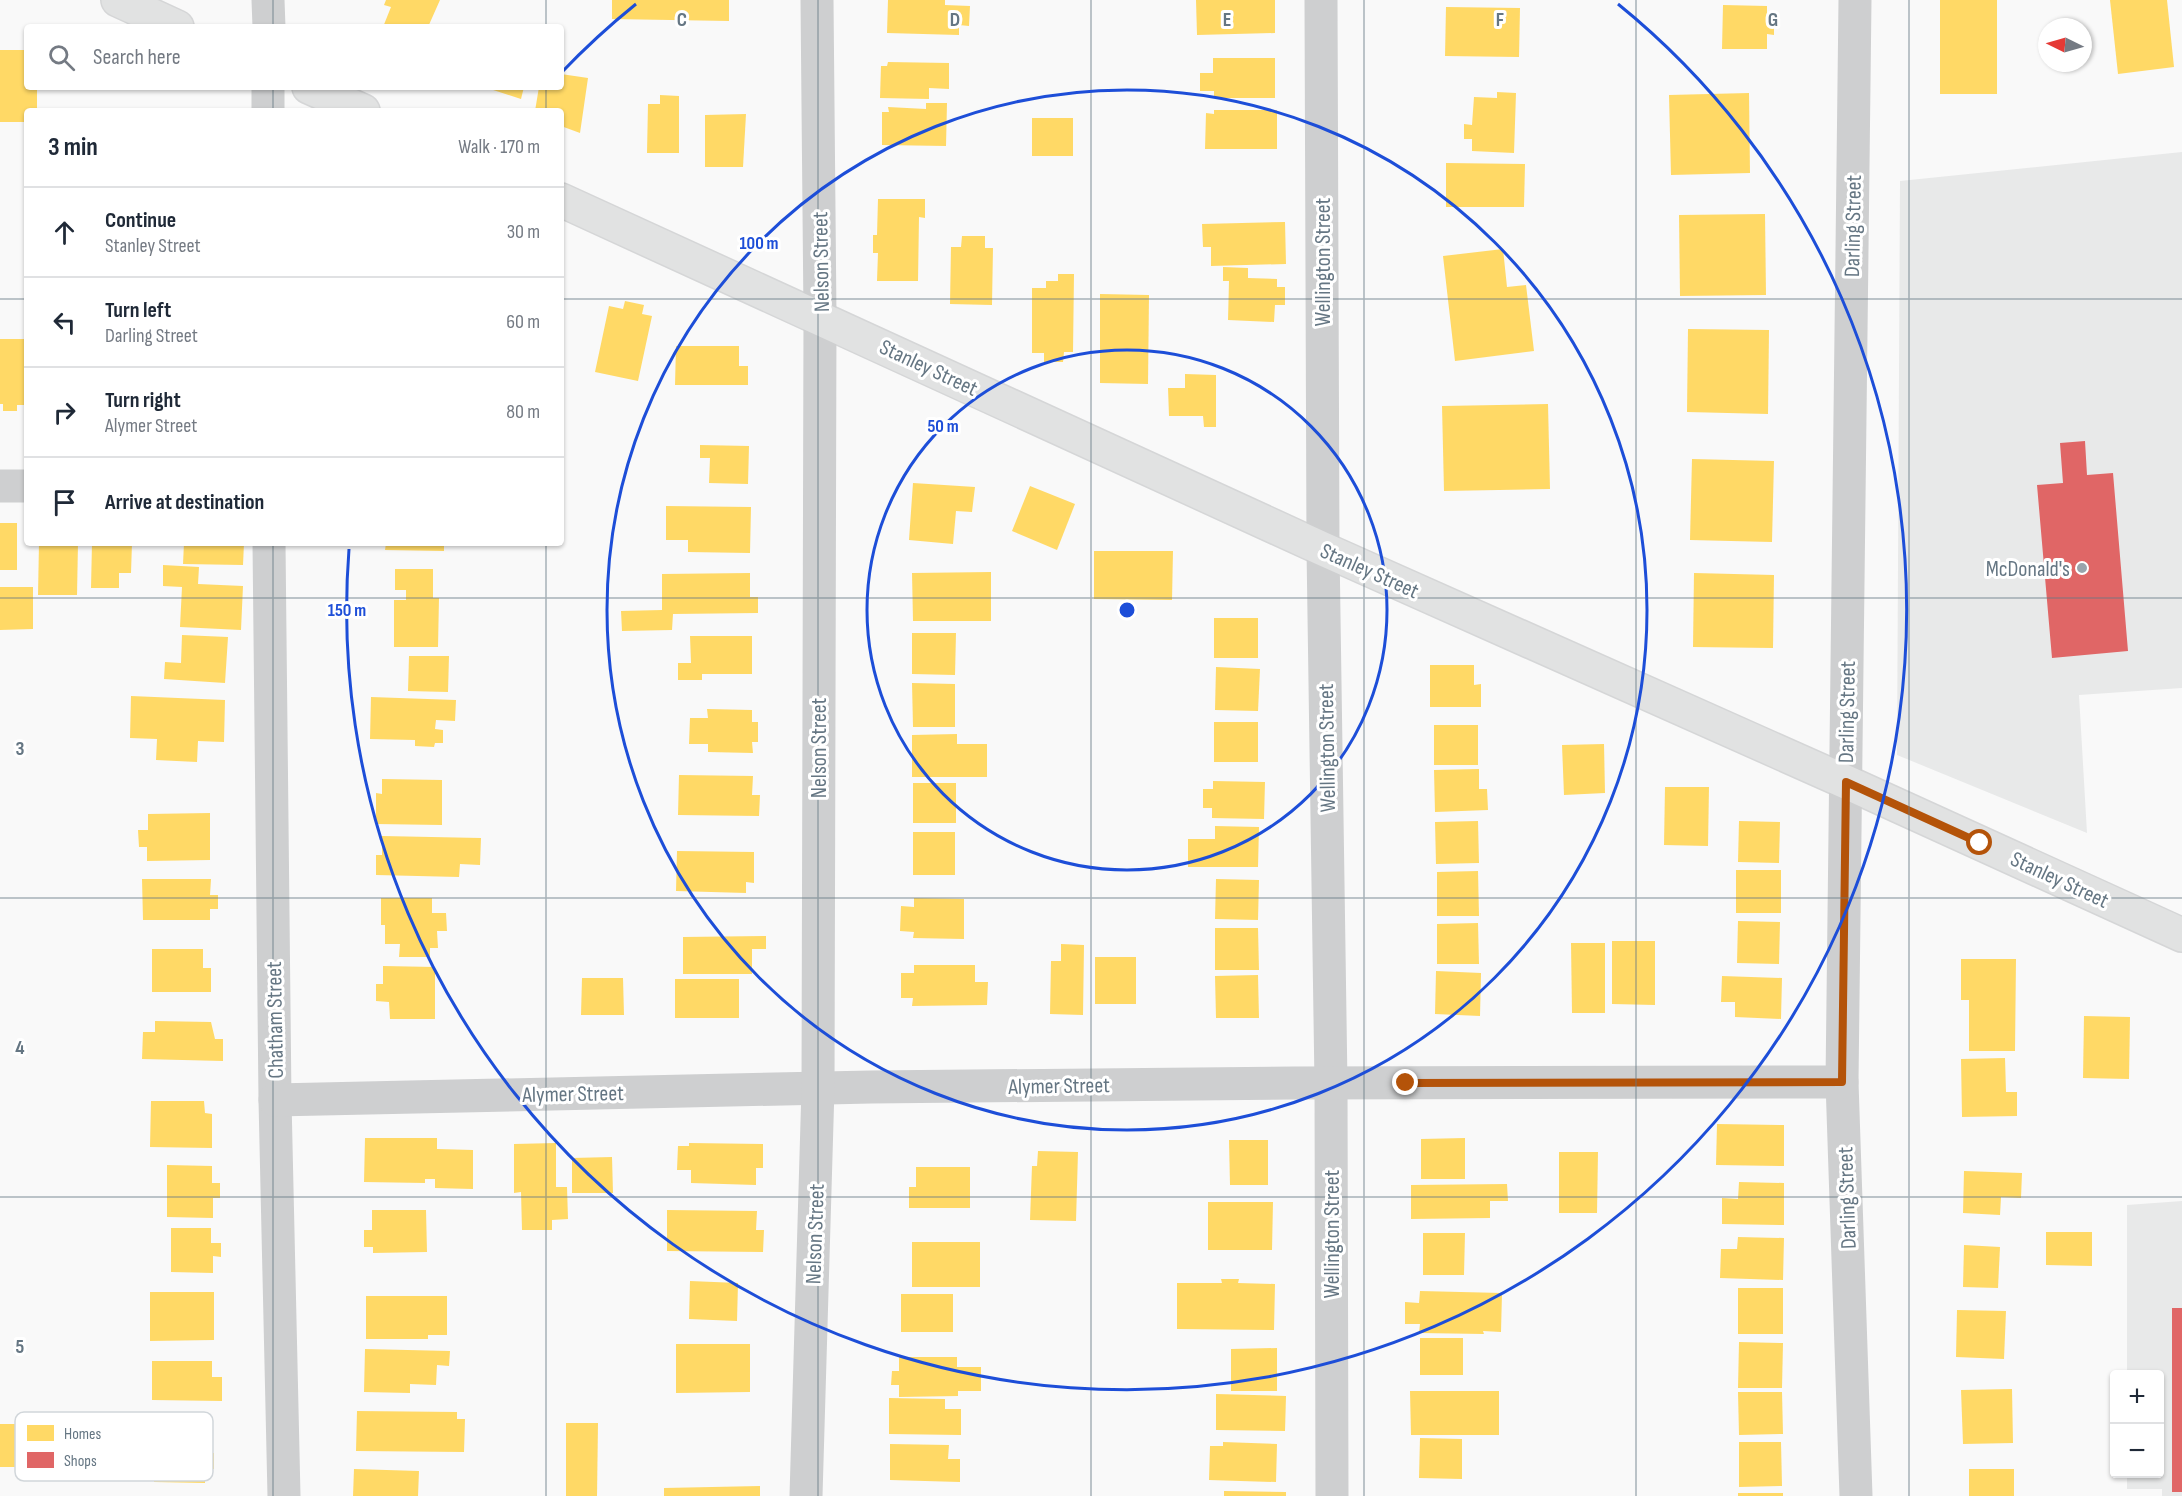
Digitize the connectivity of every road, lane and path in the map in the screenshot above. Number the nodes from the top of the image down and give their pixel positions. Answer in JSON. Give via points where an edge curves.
{"nodes":[{"id":1,"x":118,"y":0,"type":"edge"},
{"id":2,"x":268,"y":0,"type":"edge"},
{"id":3,"x":817,"y":0,"type":"edge"},
{"id":4,"x":1321,"y":0,"type":"edge"},
{"id":5,"x":1855,"y":0,"type":"edge"},
{"id":6,"x":170,"y":24,"type":"edge"},
{"id":7,"x":269,"y":24,"type":"edge"},
{"id":8,"x":268,"y":90,"type":"edge"},
{"id":9,"x":316,"y":90,"type":"edge"},
{"id":10,"x":268,"y":108,"type":"edge"},
{"id":11,"x":356,"y":108,"type":"edge"},
{"id":12,"x":564,"y":201,"type":"edge"},
{"id":13,"x":820,"y":317,"type":"junction"},
{"id":14,"x":0,"y":486,"type":"edge"},
{"id":15,"x":24,"y":486,"type":"edge"},
{"id":16,"x":269,"y":546,"type":"edge"},
{"id":17,"x":1323,"y":549,"type":"junction"},
{"id":18,"x":1846,"y":782,"type":"junction"},
{"id":19,"x":2182,"y":935,"type":"edge"},
{"id":20,"x":1842,"y":1082,"type":"junction"},
{"id":21,"x":1331,"y":1084,"type":"junction"},
{"id":22,"x":818,"y":1088,"type":"junction"},
{"id":23,"x":275,"y":1100,"type":"junction"},
{"id":24,"x":284,"y":1496,"type":"edge"},
{"id":25,"x":806,"y":1496,"type":"edge"},
{"id":26,"x":1332,"y":1496,"type":"edge"},
{"id":27,"x":1856,"y":1496,"type":"edge"}],
"edges":[{"from":1,"to":6,"type":"street"},
{"from":2,"to":7,"type":"street"},
{"from":3,"to":13,"type":"street","name":"Nelson Street"},
{"from":4,"to":17,"type":"street","name":"Wellington Street"},
{"from":5,"to":18,"type":"street","name":"Darling Street"},
{"from":8,"to":10,"type":"street"},
{"from":9,"to":11,"type":"street"},
{"from":12,"to":13,"type":"street","name":"Stanley Street"},
{"from":13,"to":17,"type":"street","name":"Stanley Street"},
{"from":13,"to":22,"type":"street","name":"Nelson Street"},
{"from":14,"to":15,"type":"street"},
{"from":16,"to":23,"type":"street","name":"Chatham Street"},
{"from":17,"to":18,"type":"street","name":"Stanley Street"},
{"from":17,"to":21,"type":"street","name":"Wellington Street"},
{"from":18,"to":19,"type":"street","name":"Stanley Street"},
{"from":18,"to":20,"type":"street","name":"Darling Street"},
{"from":20,"to":21,"type":"street","name":"Alymer Street"},
{"from":20,"to":27,"type":"street","name":"Darling Street"},
{"from":21,"to":22,"type":"street","name":"Alymer Street"},
{"from":21,"to":26,"type":"street","name":"Wellington Street"},
{"from":22,"to":23,"type":"street","name":"Alymer Street"},
{"from":22,"to":25,"type":"street","name":"Nelson Street"},
{"from":23,"to":24,"type":"street","name":"Chatham Street"}]}
